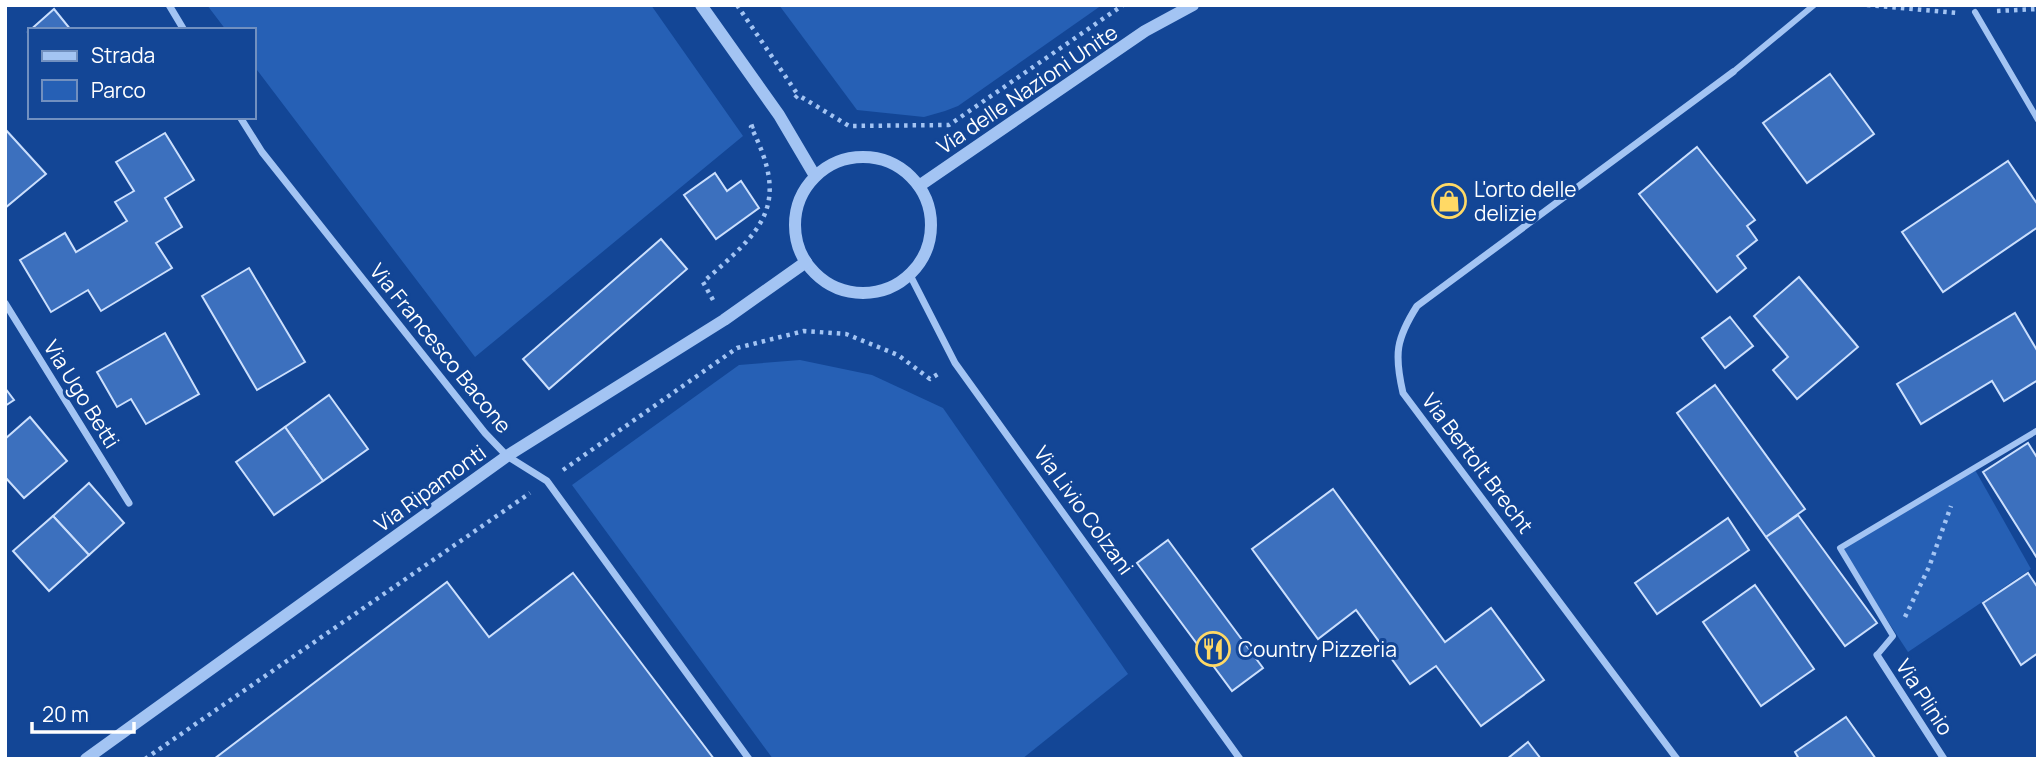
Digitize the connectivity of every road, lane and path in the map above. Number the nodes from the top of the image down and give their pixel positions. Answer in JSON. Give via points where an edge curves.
{"nodes":[{"id":1,"x":169,"y":5,"type":"edge"},
{"id":2,"x":701,"y":5,"type":"edge"},
{"id":3,"x":737,"y":5,"type":"edge"},
{"id":4,"x":1123,"y":5,"type":"edge"},
{"id":5,"x":1193,"y":5,"type":"edge"},
{"id":6,"x":1814,"y":5,"type":"edge"},
{"id":7,"x":1867,"y":5,"type":"edge"},
{"id":8,"x":2038,"y":9,"type":"edge"},
{"id":9,"x":1975,"y":12,"type":"junction"},
{"id":10,"x":183,"y":28,"type":"edge"},
{"id":11,"x":1733,"y":72,"type":"joint"},
{"id":12,"x":798,"y":95,"type":"junction"},
{"id":13,"x":779,"y":115,"type":"junction"},
{"id":14,"x":241,"y":119,"type":"edge"},
{"id":15,"x":2038,"y":120,"type":"edge"},
{"id":16,"x":815,"y":176,"type":"junction"},
{"id":17,"x":919,"y":186,"type":"junction"},
{"id":18,"x":806,"y":262,"type":"junction"},
{"id":19,"x":910,"y":275,"type":"junction"},
{"id":20,"x":5,"y":303,"type":"edge"},
{"id":21,"x":724,"y":320,"type":"junction"},
{"id":22,"x":737,"y":348,"type":"dead end"},
{"id":23,"x":2038,"y":430,"type":"edge"},
{"id":24,"x":508,"y":456,"type":"junction"},
{"id":25,"x":1962,"y":475,"type":"junction"},
{"id":26,"x":129,"y":503,"type":"dead end"},
{"id":27,"x":1893,"y":636,"type":"junction"},
{"id":28,"x":1877,"y":655,"type":"joint"},
{"id":29,"x":86,"y":759,"type":"edge"},
{"id":30,"x":749,"y":759,"type":"edge"},
{"id":31,"x":1240,"y":759,"type":"edge"},
{"id":32,"x":1677,"y":759,"type":"edge"},
{"id":33,"x":1944,"y":759,"type":"edge"}],
"edges":[{"from":1,"to":10,"type":"street"},
{"from":2,"to":13,"type":"street"},
{"from":3,"to":12,"type":"path"},
{"from":4,"to":12,"type":"path","via":[[949,125],[849,126]]},
{"from":5,"to":17,"type":"street","name":"Via delle Nazioni Unite","via":[[1145,32]]},
{"from":6,"to":11,"type":"street","name":"Via Bertolt Brecht"},
{"from":7,"to":9,"type":"path","via":[[1948,14]]},
{"from":8,"to":9,"type":"path"},
{"from":9,"to":15,"type":"street"},
{"from":11,"to":32,"type":"street","name":"Via Bertolt Brecht","via":[[1417,306],[1400,333],[1396,363],[1403,393]]},
{"from":12,"to":13,"type":"path"},
{"from":13,"to":16,"type":"street"},
{"from":13,"to":21,"type":"path","via":[[751,127],[766,158],[771,191],[764,220],[743,248],[703,282]]},
{"from":14,"to":24,"type":"street","name":"Via Francesco Bacone","via":[[279,174],[467,412]]},
{"from":16,"to":17,"type":"street","via":[[834,163],[857,157],[881,159],[903,169]]},
{"from":16,"to":18,"type":"street","via":[[795,219],[797,243]]},
{"from":17,"to":19,"type":"street","via":[[930,210],[932,233],[924,257]]},
{"from":18,"to":19,"type":"street","via":[[822,280],[867,294],[890,289]]},
{"from":18,"to":21,"type":"street","name":"Via Ripamonti"},
{"from":19,"to":31,"type":"street","name":"Via Livio Colzani","via":[[955,363]]},
{"from":20,"to":26,"type":"street","name":"Via Ugo Betti"},
{"from":21,"to":22,"type":"path"},
{"from":21,"to":24,"type":"street","name":"Via Ripamonti"},
{"from":23,"to":25,"type":"street"},
{"from":24,"to":29,"type":"street","name":"Via Ripamonti"},
{"from":24,"to":30,"type":"street","name":"Via Francesco Bacone","via":[[547,481]]},
{"from":25,"to":27,"type":"path","via":[[1919,591]]},
{"from":25,"to":27,"type":"street","via":[[1840,548]]},
{"from":27,"to":28,"type":"street"},
{"from":28,"to":33,"type":"street","name":"Via Plinio"}]}
